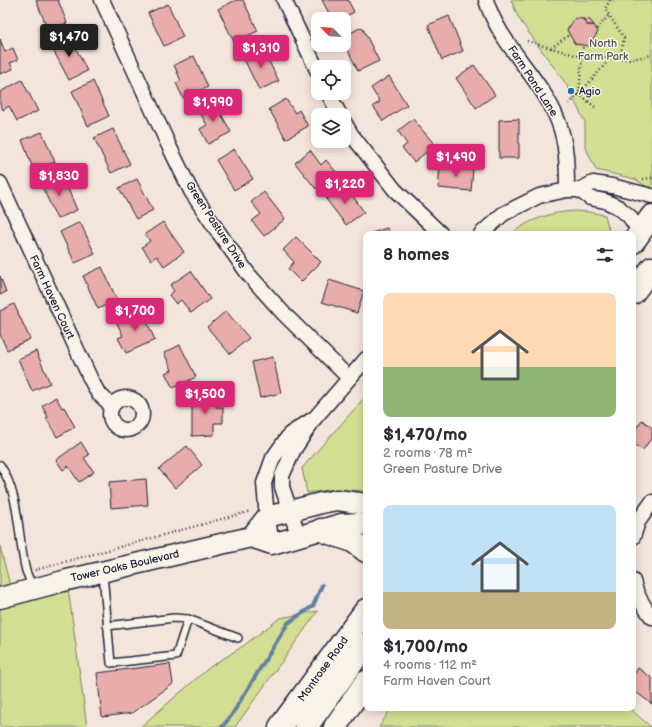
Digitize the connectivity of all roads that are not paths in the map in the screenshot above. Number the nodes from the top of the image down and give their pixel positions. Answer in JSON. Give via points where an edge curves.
{"nodes":[{"id":1,"x":102,"y":0,"type":"edge"},
{"id":2,"x":284,"y":0,"type":"edge"},
{"id":3,"x":486,"y":0,"type":"edge"},
{"id":4,"x":312,"y":60,"type":"edge"},
{"id":5,"x":351,"y":134,"type":"edge"},
{"id":6,"x":0,"y":183,"type":"edge"},
{"id":7,"x":573,"y":190,"type":"junction"},
{"id":8,"x":652,"y":196,"type":"edge"},
{"id":9,"x":642,"y":230,"type":"edge"},
{"id":10,"x":438,"y":231,"type":"edge"},
{"id":11,"x":484,"y":231,"type":"edge"},
{"id":12,"x":652,"y":268,"type":"edge"},
{"id":13,"x":636,"y":289,"type":"edge"},
{"id":14,"x":363,"y":363,"type":"edge"},
{"id":15,"x":350,"y":378,"type":"junction"},
{"id":16,"x":112,"y":406,"type":"dead end"},
{"id":17,"x":314,"y":419,"type":"junction"},
{"id":18,"x":0,"y":465,"type":"edge"},
{"id":19,"x":652,"y":502,"type":"edge"},
{"id":20,"x":363,"y":504,"type":"edge"},
{"id":21,"x":291,"y":511,"type":"junction"},
{"id":22,"x":266,"y":512,"type":"junction"},
{"id":23,"x":363,"y":524,"type":"edge"},
{"id":24,"x":636,"y":528,"type":"edge"},
{"id":25,"x":321,"y":530,"type":"junction"},
{"id":26,"x":299,"y":536,"type":"junction"},
{"id":27,"x":251,"y":537,"type":"junction"},
{"id":28,"x":272,"y":544,"type":"junction"},
{"id":29,"x":363,"y":549,"type":"edge"},
{"id":30,"x":103,"y":572,"type":"junction"},
{"id":31,"x":30,"y":580,"type":"junction"},
{"id":32,"x":636,"y":590,"type":"edge"},
{"id":33,"x":0,"y":598,"type":"edge"},
{"id":34,"x":363,"y":614,"type":"edge"},
{"id":35,"x":652,"y":617,"type":"edge"},
{"id":36,"x":188,"y":619,"type":"junction"},
{"id":37,"x":107,"y":626,"type":"junction"},
{"id":38,"x":238,"y":638,"type":"dead end"},
{"id":39,"x":363,"y":648,"type":"edge"},
{"id":40,"x":363,"y":686,"type":"edge"},
{"id":41,"x":280,"y":727,"type":"edge"},
{"id":42,"x":306,"y":727,"type":"edge"},
{"id":43,"x":335,"y":727,"type":"edge"}],
"edges":[{"from":1,"to":15,"type":"street","name":"Green Pasture Drive","via":[[191,191],[249,275],[284,314]]},
{"from":2,"to":4,"type":"street"},
{"from":3,"to":7,"type":"street","name":"Farm Pond Lane","via":[[499,29],[545,96],[558,120]]},
{"from":5,"to":10,"type":"street","via":[[395,190]]},
{"from":6,"to":16,"type":"street","name":"Farm Haven Court","via":[[91,380],[98,393]]},
{"from":7,"to":8,"type":"street","via":[[593,183]]},
{"from":7,"to":9,"type":"street","via":[[618,208]]},
{"from":7,"to":11,"type":"street","via":[[540,196],[503,214]]},
{"from":12,"to":13,"type":"main road"},
{"from":14,"to":15,"type":"street"},
{"from":15,"to":17,"type":"street"},
{"from":17,"to":21,"type":"street","via":[[293,451],[282,476],[282,487]]},
{"from":17,"to":22,"type":"street","via":[[290,434],[273,458],[264,483]]},
{"from":18,"to":31,"type":"lane","via":[[13,494]]},
{"from":19,"to":24,"type":"street"},
{"from":20,"to":21,"type":"street","via":[[338,500]]},
{"from":21,"to":22,"type":"street"},
{"from":21,"to":26,"type":"street"},
{"from":22,"to":27,"type":"street"},
{"from":22,"to":28,"type":"street"},
{"from":23,"to":25,"type":"street","via":[[341,524]]},
{"from":25,"to":26,"type":"street"},
{"from":25,"to":29,"type":"main road","via":[[353,541]]},
{"from":26,"to":28,"type":"street"},
{"from":27,"to":28,"type":"street"},
{"from":27,"to":30,"type":"street","name":"Tower Oaks Boulevard"},
{"from":30,"to":31,"type":"street","name":"Tower Oaks Boulevard"},
{"from":30,"to":37,"type":"lane"},
{"from":31,"to":33,"type":"street","name":"Tower Oaks Boulevard"},
{"from":32,"to":35,"type":"street","via":[[639,599]]},
{"from":34,"to":41,"type":"main road","name":"Montrose Road"},
{"from":36,"to":37,"type":"lane","via":[[174,618]]},
{"from":36,"to":37,"type":"lane","via":[[176,656],[111,663]]},
{"from":36,"to":38,"type":"lane"},
{"from":39,"to":42,"type":"main road","name":"Montrose Road"},
{"from":40,"to":43,"type":"main road"}]}
